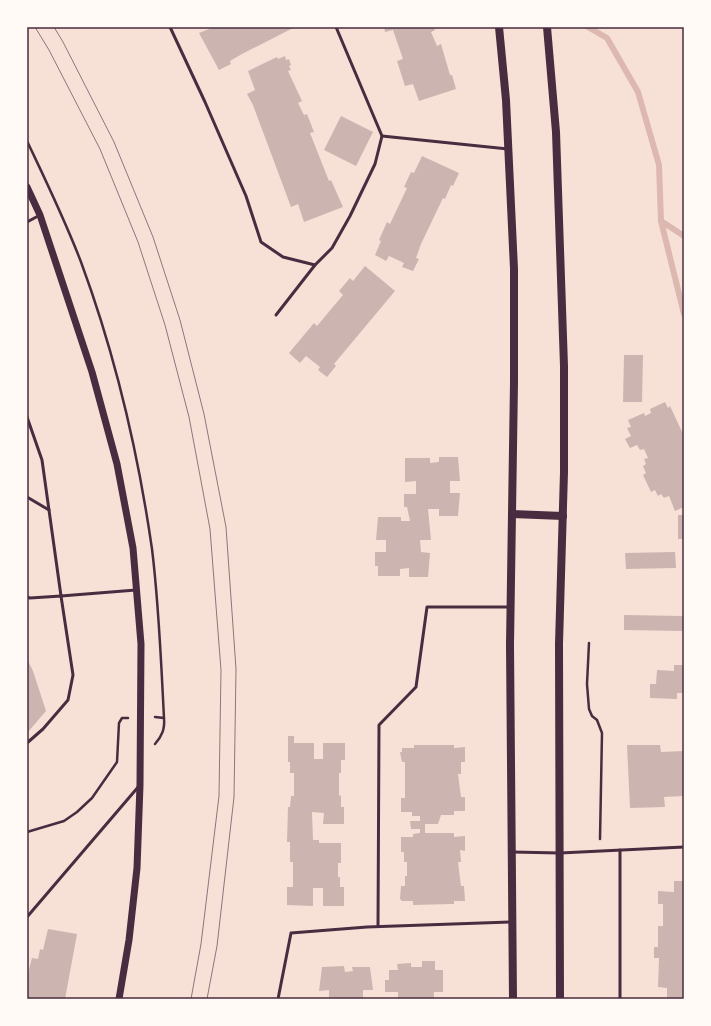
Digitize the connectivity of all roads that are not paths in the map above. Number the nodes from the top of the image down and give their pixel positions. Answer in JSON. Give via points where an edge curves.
{"nodes":[{"id":1,"x":170,"y":27,"type":"edge"},
{"id":2,"x":336,"y":27,"type":"edge"},
{"id":3,"x":499,"y":27,"type":"edge"},
{"id":4,"x":547,"y":27,"type":"edge"},
{"id":5,"x":382,"y":136,"type":"junction"},
{"id":6,"x":509,"y":149,"type":"junction"},
{"id":7,"x":27,"y":187,"type":"edge"},
{"id":8,"x":40,"y":215,"type":"junction"},
{"id":9,"x":27,"y":222,"type":"edge"},
{"id":10,"x":315,"y":266,"type":"junction"},
{"id":11,"x":276,"y":315,"type":"dead end"},
{"id":12,"x":27,"y":417,"type":"edge"},
{"id":13,"x":27,"y":497,"type":"edge"},
{"id":14,"x":49,"y":510,"type":"junction"},
{"id":15,"x":512,"y":514,"type":"junction"},
{"id":16,"x":562,"y":516,"type":"junction"},
{"id":17,"x":136,"y":590,"type":"junction"},
{"id":18,"x":61,"y":596,"type":"junction"},
{"id":19,"x":27,"y":597,"type":"edge"},
{"id":20,"x":511,"y":607,"type":"junction"},
{"id":21,"x":27,"y":743,"type":"edge"},
{"id":22,"x":140,"y":785,"type":"junction"},
{"id":23,"x":684,"y":847,"type":"edge"},
{"id":24,"x":620,"y":850,"type":"junction"},
{"id":25,"x":512,"y":852,"type":"junction"},
{"id":26,"x":560,"y":853,"type":"junction"},
{"id":27,"x":27,"y":917,"type":"edge"},
{"id":28,"x":512,"y":922,"type":"junction"},
{"id":29,"x":378,"y":926,"type":"junction"},
{"id":30,"x":119,"y":999,"type":"edge"},
{"id":31,"x":278,"y":999,"type":"edge"},
{"id":32,"x":513,"y":999,"type":"edge"},
{"id":33,"x":560,"y":999,"type":"edge"},
{"id":34,"x":620,"y":999,"type":"edge"}],
"edges":[{"from":1,"to":10,"type":"lane","via":[[246,196],[261,242],[283,257]]},
{"from":2,"to":5,"type":"lane"},
{"from":3,"to":6,"type":"main road"},
{"from":4,"to":16,"type":"main road","via":[[556,132],[564,366]]},
{"from":5,"to":6,"type":"lane"},
{"from":5,"to":10,"type":"lane","via":[[375,164],[350,216],[332,248]]},
{"from":6,"to":15,"type":"main road","via":[[514,277]]},
{"from":7,"to":8,"type":"street"},
{"from":8,"to":9,"type":"lane"},
{"from":8,"to":17,"type":"street","via":[[92,372],[117,464],[133,548]]},
{"from":10,"to":11,"type":"lane"},
{"from":12,"to":14,"type":"lane","via":[[42,460]]},
{"from":13,"to":14,"type":"lane"},
{"from":14,"to":18,"type":"lane"},
{"from":15,"to":16,"type":"main road"},
{"from":15,"to":20,"type":"main road"},
{"from":16,"to":26,"type":"main road","via":[[559,644]]},
{"from":17,"to":18,"type":"lane"},
{"from":17,"to":22,"type":"street","via":[[141,644]]},
{"from":18,"to":19,"type":"lane"},
{"from":18,"to":21,"type":"lane","via":[[73,675],[68,700]]},
{"from":20,"to":25,"type":"main road"},
{"from":20,"to":29,"type":"lane","via":[[427,607],[416,687],[379,725]]},
{"from":22,"to":27,"type":"lane"},
{"from":22,"to":30,"type":"street","via":[[129,940]]},
{"from":23,"to":24,"type":"lane"},
{"from":24,"to":26,"type":"lane"},
{"from":24,"to":34,"type":"lane"},
{"from":25,"to":26,"type":"lane"},
{"from":25,"to":28,"type":"main road"},
{"from":26,"to":33,"type":"main road"},
{"from":28,"to":29,"type":"lane"},
{"from":28,"to":32,"type":"main road"},
{"from":29,"to":31,"type":"lane","via":[[292,934]]}]}
